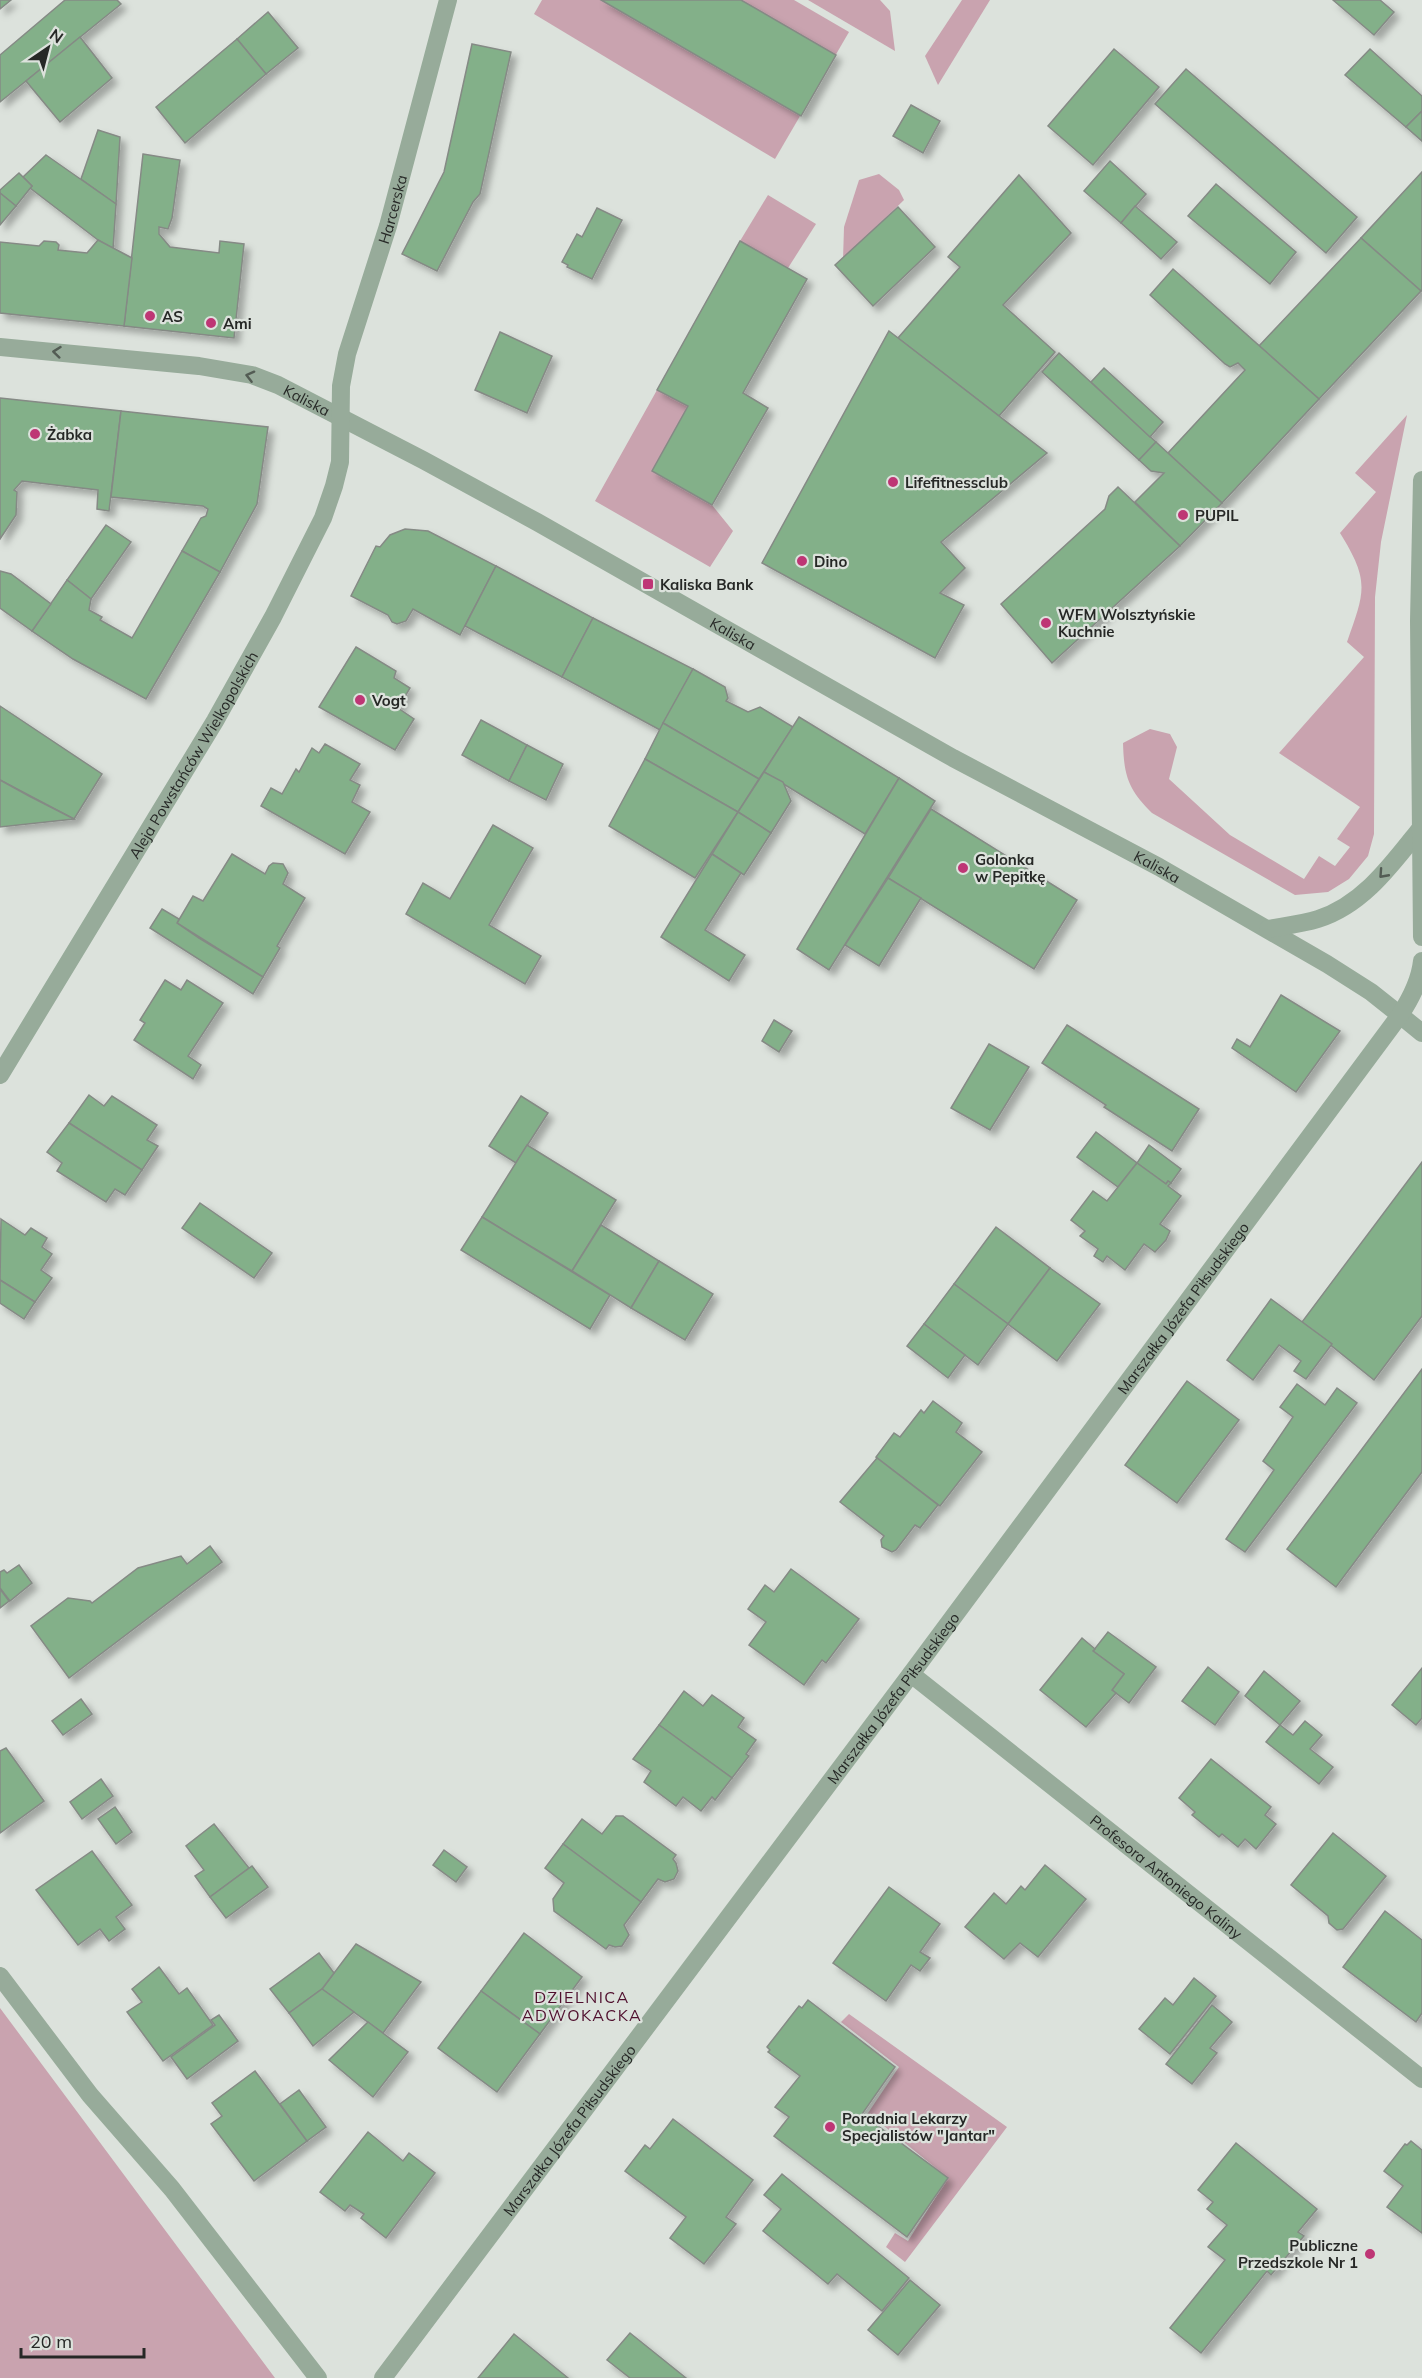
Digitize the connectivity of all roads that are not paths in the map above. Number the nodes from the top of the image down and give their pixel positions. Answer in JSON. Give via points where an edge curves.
{"nodes":[{"id":1,"x":448,"y":0,"type":"edge"},
{"id":2,"x":0,"y":346,"type":"edge"},
{"id":3,"x":341,"y":417,"type":"junction"},
{"id":4,"x":1422,"y":480,"type":"edge"},
{"id":5,"x":1420,"y":829,"type":"junction"},
{"id":6,"x":1268,"y":929,"type":"junction"},
{"id":7,"x":1422,"y":936,"type":"edge"},
{"id":8,"x":1422,"y":961,"type":"edge"},
{"id":9,"x":1400,"y":1015,"type":"junction"},
{"id":10,"x":1422,"y":1033,"type":"edge"},
{"id":11,"x":0,"y":1075,"type":"edge"},
{"id":12,"x":911,"y":1674,"type":"junction"},
{"id":13,"x":0,"y":1976,"type":"edge"},
{"id":14,"x":1422,"y":2079,"type":"edge"},
{"id":15,"x":318,"y":2378,"type":"edge"},
{"id":16,"x":382,"y":2378,"type":"edge"}],
"edges":[{"from":1,"to":3,"type":"street","name":"Harcerska","via":[[388,226],[347,354]]},
{"from":3,"to":2,"type":"street","name":"Kaliska","one_way":true,"via":[[252,375]]},
{"from":3,"to":6,"type":"street","name":"Kaliska"},
{"from":3,"to":11,"type":"street","name":"Aleja Powstańców Wielkopolskich","via":[[340,462],[334,486],[309,547],[273,617],[215,721]]},
{"from":4,"to":5,"type":"street"},
{"from":5,"to":6,"type":"street","one_way":true,"via":[[1374,884],[1353,901],[1318,919]]},
{"from":5,"to":7,"type":"street"},
{"from":6,"to":9,"type":"street","name":"Kaliska","via":[[1351,979]]},
{"from":8,"to":9,"type":"street","name":"Marszałka Józefa Piłsudskiego","via":[[1411,998]]},
{"from":9,"to":10,"type":"street","name":"Kaliska"},
{"from":9,"to":12,"type":"street","name":"Marszałka Józefa Piłsudskiego"},
{"from":12,"to":14,"type":"street","name":"Profesora Antoniego Kaliny"},
{"from":12,"to":16,"type":"street","name":"Marszałka Józefa Piłsudskiego"},
{"from":13,"to":15,"type":"street","via":[[90,2095],[172,2189]]}]}
